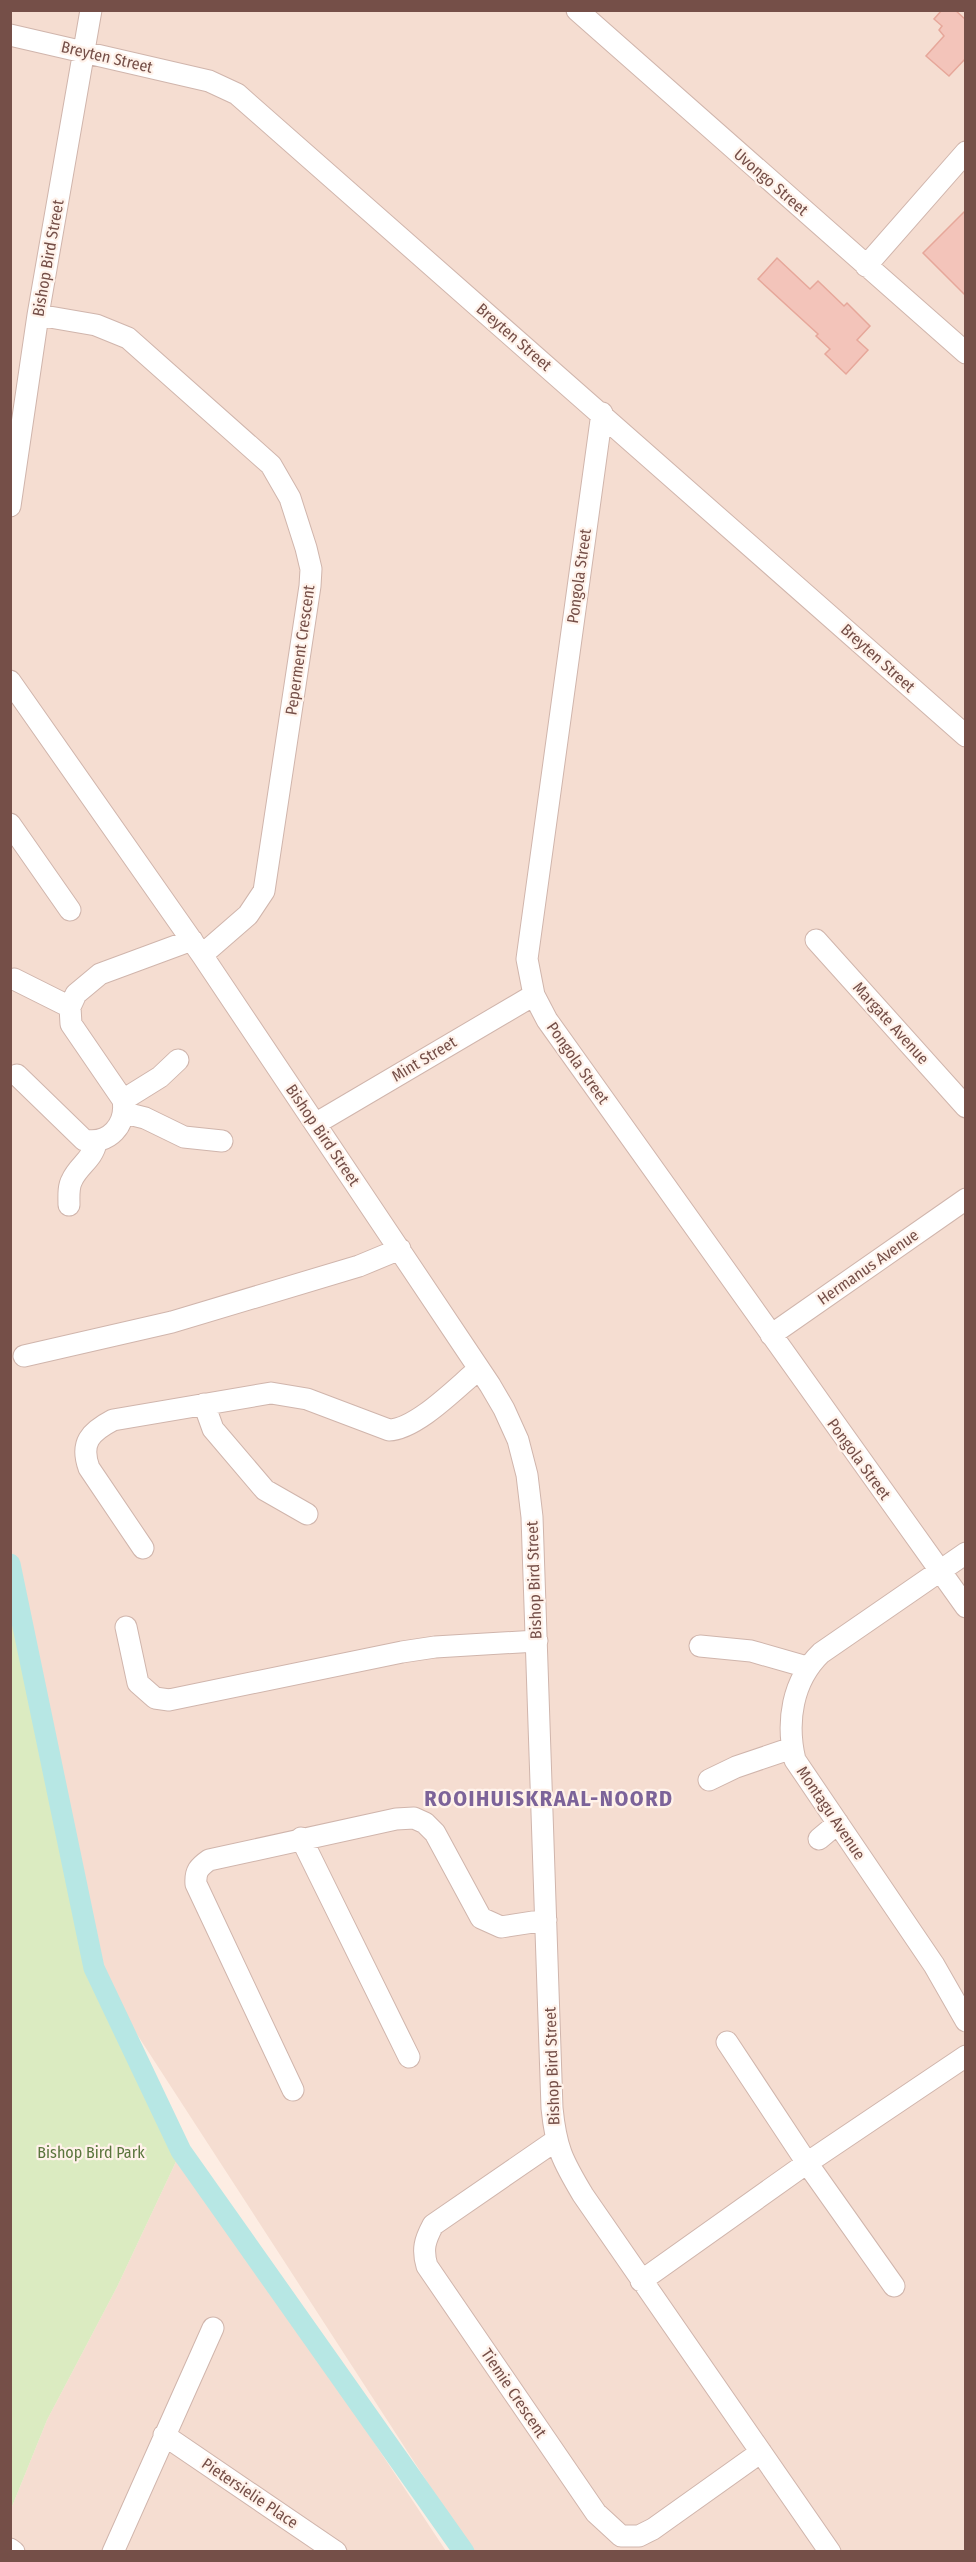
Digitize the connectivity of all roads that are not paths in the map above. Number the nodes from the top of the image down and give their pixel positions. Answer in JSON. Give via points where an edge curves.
{"nodes":[{"id":1,"x":91,"y":10,"type":"edge"},
{"id":2,"x":577,"y":10,"type":"edge"},
{"id":3,"x":10,"y":35,"type":"edge"},
{"id":4,"x":83,"y":51,"type":"junction"},
{"id":5,"x":966,"y":152,"type":"edge"},
{"id":6,"x":866,"y":266,"type":"junction"},
{"id":7,"x":38,"y":315,"type":"junction"},
{"id":8,"x":966,"y":353,"type":"edge"},
{"id":9,"x":602,"y":413,"type":"junction"},
{"id":10,"x":10,"y":506,"type":"edge"},
{"id":11,"x":10,"y":681,"type":"edge"},
{"id":12,"x":16,"y":703,"type":"edge"},
{"id":13,"x":966,"y":736,"type":"edge"},
{"id":14,"x":10,"y":824,"type":"edge"},
{"id":15,"x":70,"y":910,"type":"dead end"},
{"id":16,"x":816,"y":940,"type":"dead end"},
{"id":17,"x":197,"y":948,"type":"junction"},
{"id":18,"x":14,"y":980,"type":"dead end"},
{"id":19,"x":534,"y":995,"type":"junction"},
{"id":20,"x":70,"y":1007,"type":"junction"},
{"id":21,"x":178,"y":1060,"type":"dead end"},
{"id":22,"x":17,"y":1075,"type":"dead end"},
{"id":23,"x":124,"y":1107,"type":"junction"},
{"id":24,"x":966,"y":1107,"type":"edge"},
{"id":25,"x":315,"y":1124,"type":"junction"},
{"id":26,"x":222,"y":1141,"type":"dead end"},
{"id":27,"x":96,"y":1143,"type":"junction"},
{"id":28,"x":966,"y":1198,"type":"edge"},
{"id":29,"x":69,"y":1205,"type":"dead end"},
{"id":30,"x":400,"y":1249,"type":"junction"},
{"id":31,"x":771,"y":1335,"type":"junction"},
{"id":32,"x":24,"y":1356,"type":"dead end"},
{"id":33,"x":480,"y":1369,"type":"junction"},
{"id":34,"x":204,"y":1404,"type":"junction"},
{"id":35,"x":307,"y":1514,"type":"dead end"},
{"id":36,"x":143,"y":1548,"type":"dead end"},
{"id":37,"x":966,"y":1553,"type":"edge"},
{"id":38,"x":940,"y":1571,"type":"junction"},
{"id":39,"x":966,"y":1607,"type":"edge"},
{"id":40,"x":126,"y":1627,"type":"dead end"},
{"id":41,"x":537,"y":1641,"type":"junction"},
{"id":42,"x":700,"y":1646,"type":"dead end"},
{"id":43,"x":807,"y":1667,"type":"junction"},
{"id":44,"x":792,"y":1748,"type":"junction"},
{"id":45,"x":709,"y":1780,"type":"dead end"},
{"id":46,"x":838,"y":1823,"type":"junction"},
{"id":47,"x":301,"y":1838,"type":"junction"},
{"id":48,"x":819,"y":1839,"type":"dead end"},
{"id":49,"x":546,"y":1920,"type":"junction"},
{"id":50,"x":966,"y":2020,"type":"edge"},
{"id":51,"x":727,"y":2042,"type":"dead end"},
{"id":52,"x":966,"y":2056,"type":"edge"},
{"id":53,"x":409,"y":2057,"type":"dead end"},
{"id":54,"x":293,"y":2090,"type":"dead end"},
{"id":55,"x":555,"y":2141,"type":"junction"},
{"id":56,"x":807,"y":2163,"type":"junction"},
{"id":57,"x":641,"y":2281,"type":"junction"},
{"id":58,"x":894,"y":2286,"type":"dead end"},
{"id":59,"x":213,"y":2328,"type":"dead end"},
{"id":60,"x":165,"y":2434,"type":"junction"},
{"id":61,"x":761,"y":2452,"type":"junction"},
{"id":62,"x":113,"y":2552,"type":"edge"},
{"id":63,"x":336,"y":2552,"type":"edge"},
{"id":64,"x":830,"y":2552,"type":"edge"}],
"edges":[{"from":1,"to":4,"type":"street","name":"Bishop Bird Street"},
{"from":2,"to":6,"type":"street","name":"Uvongo Street"},
{"from":3,"to":4,"type":"street","name":"Breyten Street"},
{"from":4,"to":7,"type":"street","name":"Bishop Bird Street"},
{"from":4,"to":9,"type":"street","name":"Breyten Street","via":[[209,81],[237,94]]},
{"from":5,"to":6,"type":"street"},
{"from":6,"to":8,"type":"street","name":"Uvongo Street"},
{"from":7,"to":10,"type":"street","name":"Bishop Bird Street"},
{"from":7,"to":17,"type":"street","name":"Peperment Crescent","via":[[96,325],[128,338],[271,465],[290,498],[306,548],[310,586],[264,891],[248,915]]},
{"from":9,"to":13,"type":"street","name":"Breyten Street"},
{"from":9,"to":19,"type":"street","name":"Pongola Street","via":[[527,959]]},
{"from":11,"to":12,"type":"street","name":"Bishop Bird Street"},
{"from":12,"to":17,"type":"street","name":"Bishop Bird Street"},
{"from":14,"to":15,"type":"street"},
{"from":16,"to":24,"type":"street","name":"Margate Avenue"},
{"from":17,"to":20,"type":"street","via":[[100,974],[76,994]]},
{"from":17,"to":25,"type":"street","name":"Bishop Bird Street"},
{"from":18,"to":20,"type":"street"},
{"from":19,"to":25,"type":"street","name":"Mint Street"},
{"from":19,"to":31,"type":"street","name":"Pongola Street","via":[[547,1020]]},
{"from":20,"to":23,"type":"street","via":[[70,1024]]},
{"from":21,"to":23,"type":"street"},
{"from":22,"to":27,"type":"street","via":[[72,1131]]},
{"from":23,"to":26,"type":"street","via":[[184,1137]]},
{"from":23,"to":27,"type":"street","via":[[120,1125]]},
{"from":25,"to":30,"type":"street","name":"Bishop Bird Street"},
{"from":27,"to":29,"type":"street","via":[[94,1152],[72,1178]]},
{"from":28,"to":31,"type":"street","name":"Hermanus Avenue"},
{"from":30,"to":32,"type":"street","via":[[349,1269],[172,1322]]},
{"from":30,"to":33,"type":"street","name":"Bishop Bird Street"},
{"from":31,"to":38,"type":"street","name":"Pongola Street"},
{"from":33,"to":34,"type":"street","via":[[411,1424],[396,1430],[284,1393]]},
{"from":33,"to":41,"type":"street","name":"Bishop Bird Street","via":[[518,1440],[527,1475]]},
{"from":34,"to":35,"type":"street","via":[[213,1428],[265,1490]]},
{"from":34,"to":36,"type":"street","via":[[113,1420],[100,1427],[86,1444],[89,1468]]},
{"from":37,"to":38,"type":"street","name":"Montagu Avenue"},
{"from":38,"to":39,"type":"street","name":"Pongola Street"},
{"from":38,"to":43,"type":"street","name":"Montagu Avenue","via":[[821,1653]]},
{"from":40,"to":41,"type":"street","via":[[138,1683],[155,1698],[169,1700],[402,1652]]},
{"from":41,"to":49,"type":"street","name":"Bishop Bird Street"},
{"from":42,"to":43,"type":"street","via":[[751,1651]]},
{"from":43,"to":44,"type":"street","name":"Montagu Avenue","via":[[793,1709]]},
{"from":44,"to":45,"type":"street"},
{"from":44,"to":46,"type":"street","name":"Montagu Avenue","via":[[795,1760]]},
{"from":46,"to":48,"type":"street"},
{"from":46,"to":50,"type":"street","name":"Montagu Avenue"},
{"from":47,"to":49,"type":"street","via":[[414,1818],[435,1833],[481,1918],[501,1927]]},
{"from":47,"to":53,"type":"street"},
{"from":47,"to":54,"type":"street","via":[[209,1860],[196,1874],[196,1884]]},
{"from":49,"to":55,"type":"street","name":"Bishop Bird Street"},
{"from":51,"to":56,"type":"street"},
{"from":52,"to":56,"type":"street"},
{"from":55,"to":57,"type":"street","name":"Bishop Bird Street","via":[[565,2165]]},
{"from":55,"to":61,"type":"street","name":"Tiemie Crescent","via":[[433,2225],[424,2241],[427,2266],[596,2513],[621,2536],[639,2536],[653,2529]]},
{"from":56,"to":57,"type":"street"},
{"from":56,"to":58,"type":"street"},
{"from":57,"to":61,"type":"street","name":"Bishop Bird Street"},
{"from":59,"to":60,"type":"street"},
{"from":60,"to":62,"type":"street"},
{"from":60,"to":63,"type":"street","name":"Pietersielie Place"},
{"from":61,"to":64,"type":"street","name":"Bishop Bird Street"}]}
